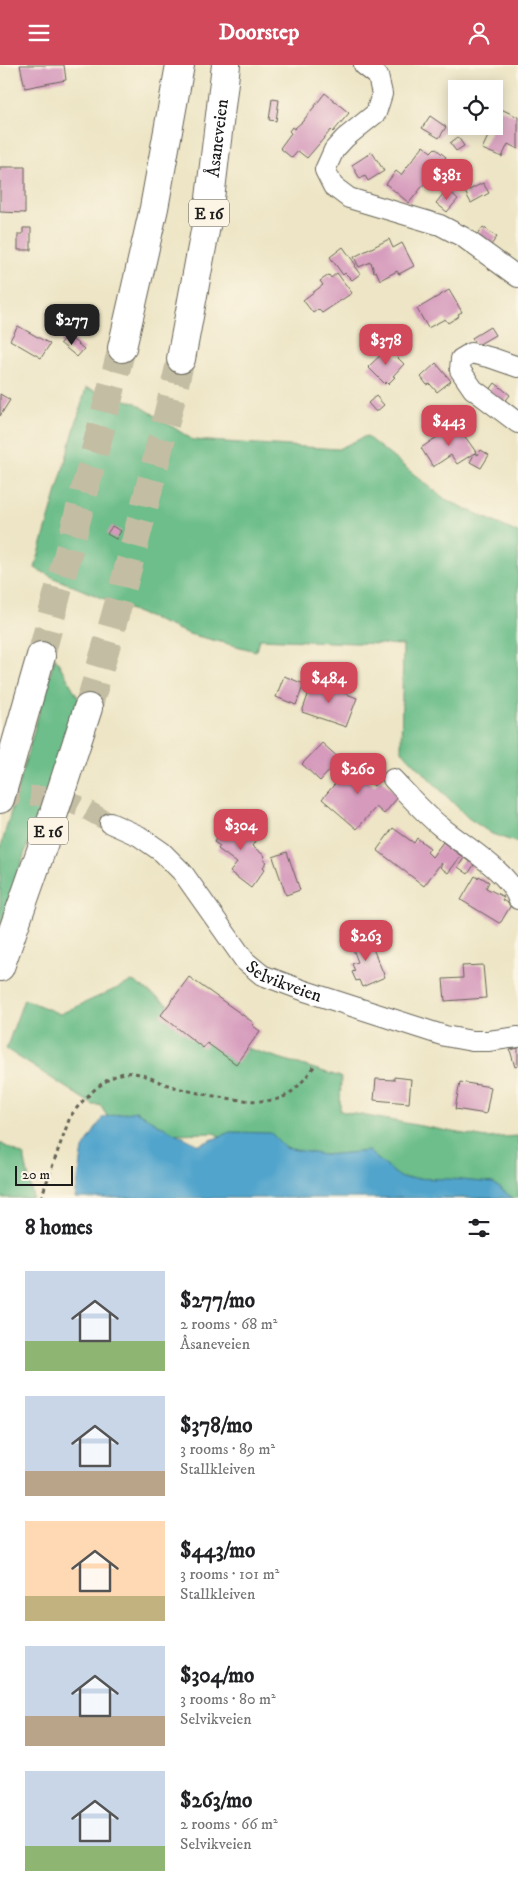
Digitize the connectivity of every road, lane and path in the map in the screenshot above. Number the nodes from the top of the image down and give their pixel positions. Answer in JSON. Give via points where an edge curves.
{"nodes":[{"id":1,"x":180,"y":65,"type":"edge"},
{"id":2,"x":226,"y":65,"type":"edge"},
{"id":3,"x":364,"y":65,"type":"edge"},
{"id":4,"x":518,"y":277,"type":"edge"},
{"id":5,"x":122,"y":348,"type":"tunnel mouth"},
{"id":6,"x":181,"y":359,"type":"tunnel mouth"},
{"id":7,"x":518,"y":367,"type":"edge"},
{"id":8,"x":518,"y":423,"type":"edge"},
{"id":9,"x":41,"y":656,"type":"tunnel mouth"},
{"id":10,"x":88,"y":708,"type":"tunnel mouth"},
{"id":11,"x":393,"y":779,"type":"dead end"},
{"id":12,"x":0,"y":799,"type":"edge"},
{"id":13,"x":110,"y":823,"type":"tunnel mouth"},
{"id":14,"x":518,"y":899,"type":"edge"},
{"id":15,"x":0,"y":967,"type":"edge"},
{"id":16,"x":518,"y":1037,"type":"edge"},
{"id":17,"x":316,"y":1064,"type":"dead end"},
{"id":18,"x":41,"y":1198,"type":"edge"}],
"edges":[{"from":1,"to":5,"type":"highway","via":[[154,208]]},
{"from":2,"to":6,"type":"highway","name":"Åsaneveien","number":"E 16","via":[[208,215]]},
{"from":3,"to":4,"type":"street","via":[[378,76],[382,94],[376,113],[334,150],[325,170],[333,186],[350,198],[440,225],[463,237]]},
{"from":7,"to":8,"type":"street","via":[[471,353],[461,359],[460,370],[473,389]]},
{"from":9,"to":12,"type":"highway"},
{"from":10,"to":15,"type":"highway","number":"E 16"},
{"from":11,"to":14,"type":"street","via":[[438,825],[506,878],[516,890]]},
{"from":13,"to":16,"type":"street","name":"Selvikveien","via":[[139,836],[162,852],[183,873],[245,961],[262,975],[444,1036],[472,1041]]},
{"from":17,"to":18,"type":"path","via":[[291,1092],[281,1099],[271,1100],[190,1091],[134,1073],[108,1079],[70,1117]]}]}
